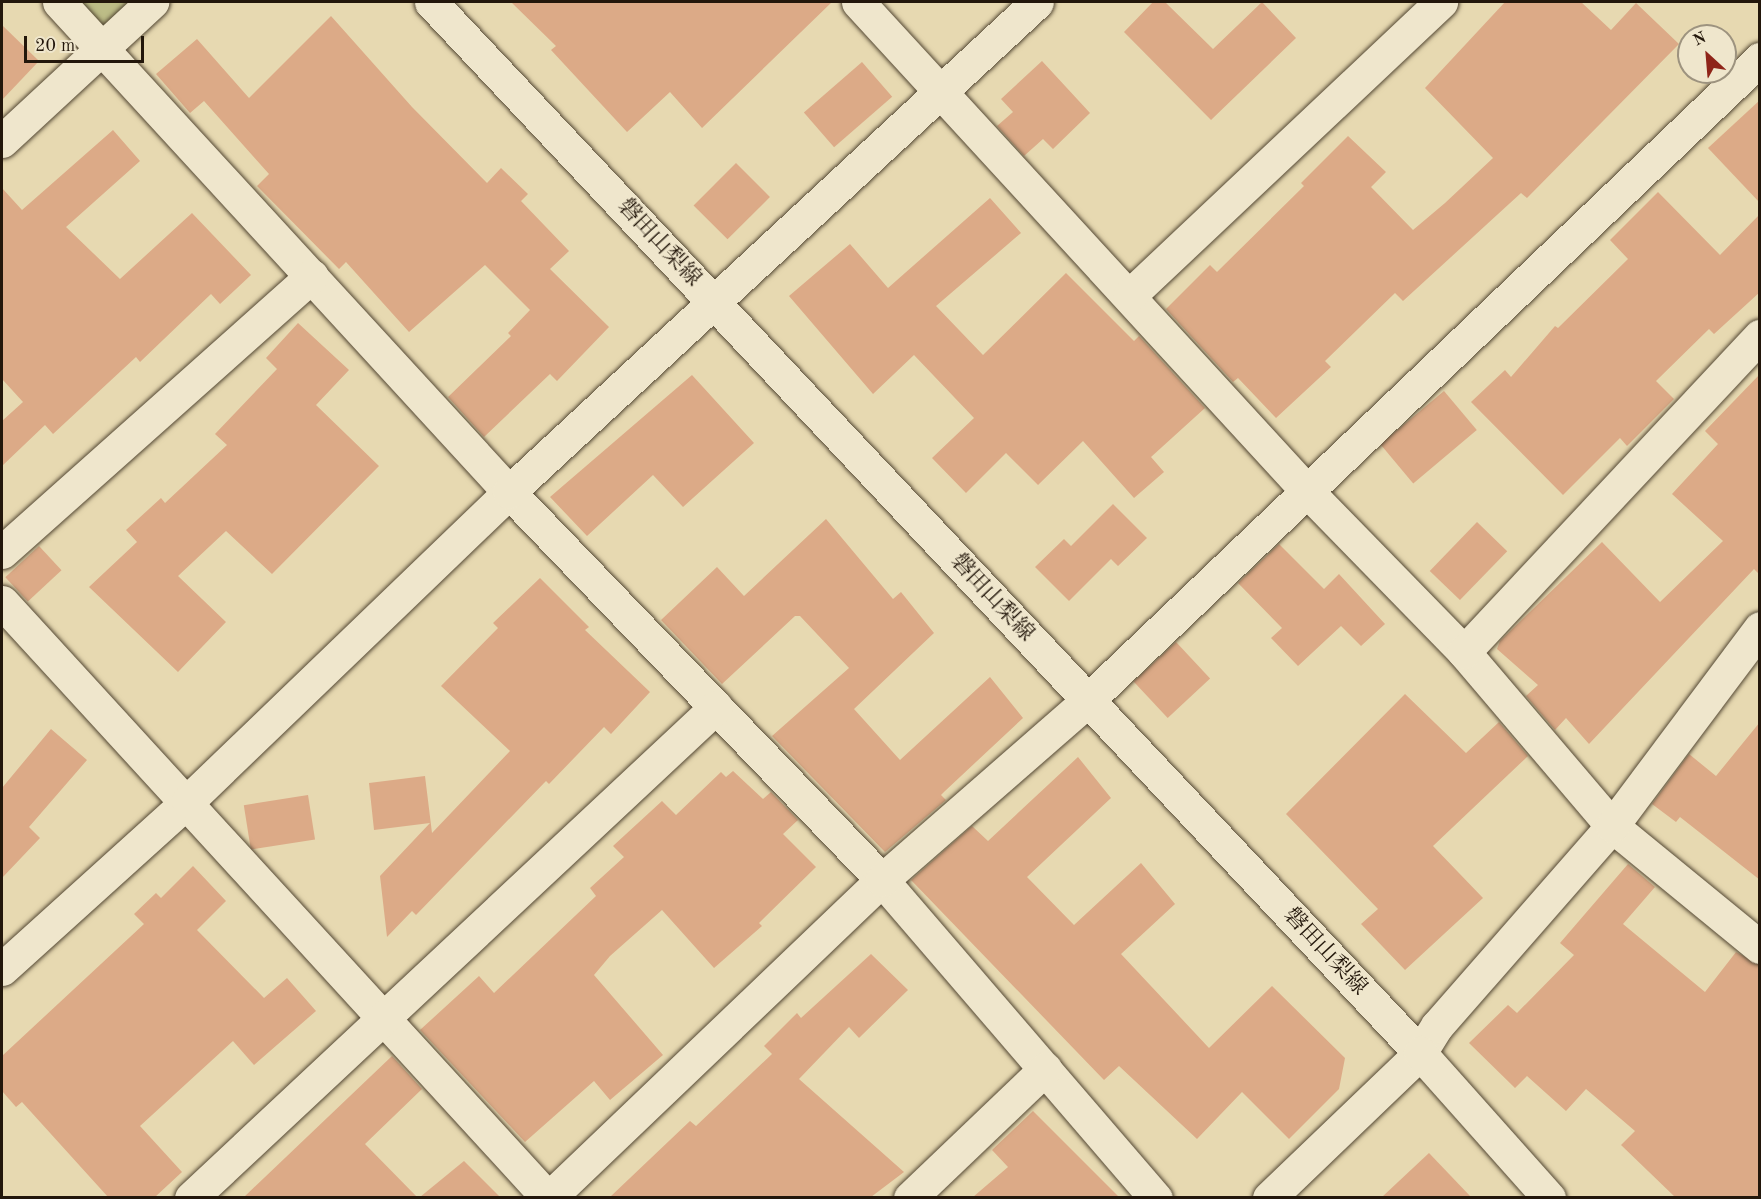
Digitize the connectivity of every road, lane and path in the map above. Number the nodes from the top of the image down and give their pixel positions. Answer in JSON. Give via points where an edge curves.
{"nodes":[{"id":1,"x":59,"y":2,"type":"edge"},
{"id":2,"x":152,"y":2,"type":"edge"},
{"id":3,"x":431,"y":2,"type":"edge"},
{"id":4,"x":858,"y":2,"type":"edge"},
{"id":5,"x":1037,"y":2,"type":"edge"},
{"id":6,"x":1441,"y":2,"type":"edge"},
{"id":7,"x":103,"y":46,"type":"junction"},
{"id":8,"x":1760,"y":59,"type":"edge"},
{"id":9,"x":942,"y":91,"type":"junction"},
{"id":10,"x":2,"y":141,"type":"edge"},
{"id":11,"x":312,"y":276,"type":"junction"},
{"id":12,"x":1130,"y":296,"type":"junction"},
{"id":13,"x":716,"y":303,"type":"junction"},
{"id":14,"x":1760,"y":336,"type":"edge"},
{"id":15,"x":509,"y":492,"type":"junction"},
{"id":16,"x":1308,"y":492,"type":"junction"},
{"id":17,"x":2,"y":552,"type":"edge"},
{"id":18,"x":2,"y":602,"type":"edge"},
{"id":19,"x":1760,"y":628,"type":"edge"},
{"id":20,"x":1464,"y":652,"type":"junction"},
{"id":21,"x":1088,"y":700,"type":"junction"},
{"id":22,"x":716,"y":707,"type":"junction"},
{"id":23,"x":188,"y":801,"type":"junction"},
{"id":24,"x":1612,"y":826,"type":"junction"},
{"id":25,"x":882,"y":880,"type":"junction"},
{"id":26,"x":1760,"y":947,"type":"edge"},
{"id":27,"x":2,"y":969,"type":"edge"},
{"id":28,"x":384,"y":1018,"type":"junction"},
{"id":29,"x":1420,"y":1053,"type":"junction"},
{"id":30,"x":1045,"y":1069,"type":"junction"},
{"id":31,"x":191,"y":1197,"type":"edge"},
{"id":32,"x":548,"y":1197,"type":"edge"},
{"id":33,"x":910,"y":1197,"type":"edge"},
{"id":34,"x":1156,"y":1197,"type":"edge"},
{"id":35,"x":1269,"y":1197,"type":"edge"},
{"id":36,"x":1549,"y":1197,"type":"edge"}],
"edges":[{"from":1,"to":7,"type":"street"},
{"from":2,"to":7,"type":"street"},
{"from":3,"to":13,"type":"street","name":"磐田山梨線"},
{"from":4,"to":9,"type":"street"},
{"from":5,"to":9,"type":"street"},
{"from":6,"to":12,"type":"street"},
{"from":7,"to":10,"type":"street"},
{"from":7,"to":11,"type":"street"},
{"from":8,"to":16,"type":"street"},
{"from":9,"to":12,"type":"street"},
{"from":9,"to":13,"type":"street"},
{"from":11,"to":15,"type":"street"},
{"from":11,"to":17,"type":"street"},
{"from":12,"to":16,"type":"street"},
{"from":13,"to":15,"type":"street"},
{"from":13,"to":21,"type":"street","name":"磐田山梨線"},
{"from":14,"to":20,"type":"street"},
{"from":15,"to":22,"type":"street"},
{"from":15,"to":23,"type":"street"},
{"from":16,"to":20,"type":"street"},
{"from":16,"to":21,"type":"street"},
{"from":18,"to":23,"type":"street"},
{"from":19,"to":24,"type":"street"},
{"from":20,"to":24,"type":"street"},
{"from":21,"to":25,"type":"street"},
{"from":21,"to":29,"type":"street","name":"磐田山梨線"},
{"from":22,"to":25,"type":"street"},
{"from":22,"to":28,"type":"street"},
{"from":23,"to":27,"type":"street"},
{"from":23,"to":28,"type":"street"},
{"from":24,"to":26,"type":"street"},
{"from":24,"to":29,"type":"street","via":[[1437,1026]]},
{"from":25,"to":30,"type":"street"},
{"from":25,"to":32,"type":"street"},
{"from":28,"to":31,"type":"street"},
{"from":28,"to":32,"type":"street"},
{"from":29,"to":35,"type":"street"},
{"from":29,"to":36,"type":"street","name":"磐田山梨線"},
{"from":30,"to":33,"type":"street"},
{"from":30,"to":34,"type":"street"}]}
